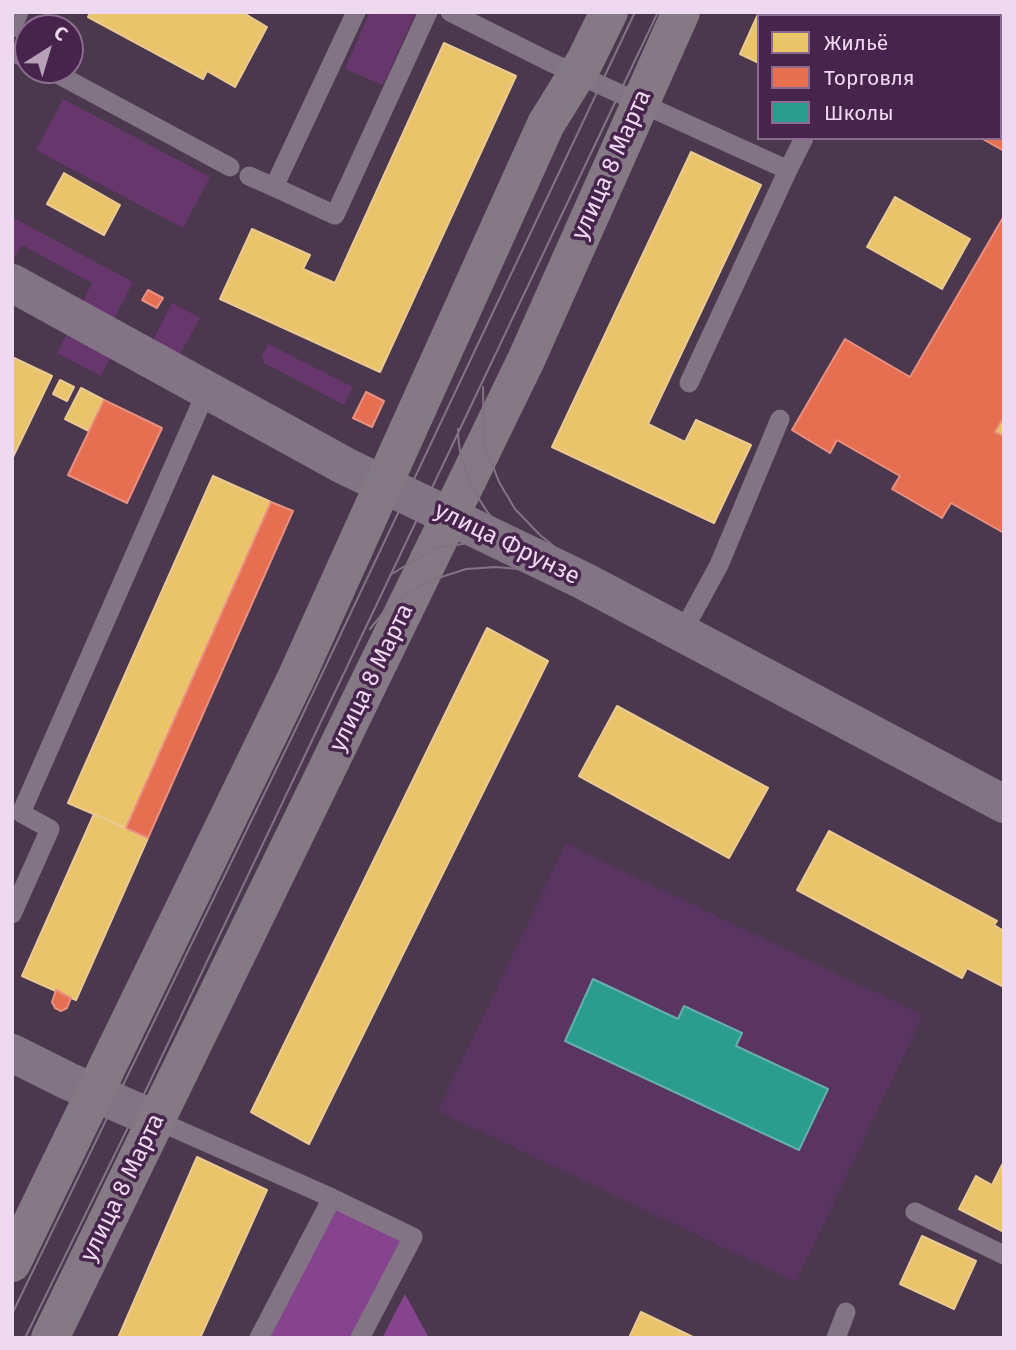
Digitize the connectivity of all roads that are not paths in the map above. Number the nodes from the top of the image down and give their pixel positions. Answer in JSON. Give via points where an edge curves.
{"nodes":[{"id":1,"x":19,"y":12,"type":"edge"},
{"id":2,"x":356,"y":12,"type":"edge"},
{"id":3,"x":428,"y":12,"type":"edge"},
{"id":4,"x":450,"y":12,"type":"edge"},
{"id":5,"x":609,"y":12,"type":"edge"},
{"id":6,"x":681,"y":12,"type":"edge"},
{"id":7,"x":12,"y":28,"type":"edge"},
{"id":8,"x":577,"y":74,"type":"junction"},
{"id":9,"x":76,"y":84,"type":"edge"},
{"id":10,"x":640,"y":102,"type":"junction"},
{"id":11,"x":803,"y":140,"type":"edge"},
{"id":12,"x":230,"y":167,"type":"dead end"},
{"id":13,"x":788,"y":170,"type":"junction"},
{"id":14,"x":249,"y":176,"type":"dead end"},
{"id":15,"x":274,"y":187,"type":"junction"},
{"id":16,"x":12,"y":283,"type":"edge"},
{"id":17,"x":689,"y":383,"type":"dead end"},
{"id":18,"x":207,"y":390,"type":"junction"},
{"id":19,"x":780,"y":419,"type":"dead end"},
{"id":20,"x":384,"y":485,"type":"junction"},
{"id":21,"x":449,"y":516,"type":"junction"},
{"id":22,"x":682,"y":633,"type":"junction"},
{"id":23,"x":1004,"y":804,"type":"edge"},
{"id":24,"x":12,"y":914,"type":"edge"},
{"id":25,"x":12,"y":1053,"type":"edge"},
{"id":26,"x":95,"y":1093,"type":"junction"},
{"id":27,"x":156,"y":1120,"type":"junction"},
{"id":28,"x":332,"y":1198,"type":"junction"},
{"id":29,"x":915,"y":1212,"type":"dead end"},
{"id":30,"x":1004,"y":1255,"type":"edge"},
{"id":31,"x":12,"y":1264,"type":"edge"},
{"id":32,"x":846,"y":1312,"type":"dead end"},
{"id":33,"x":50,"y":1338,"type":"edge"},
{"id":34,"x":259,"y":1338,"type":"edge"},
{"id":35,"x":360,"y":1338,"type":"edge"},
{"id":36,"x":836,"y":1338,"type":"edge"}],
"edges":[{"from":1,"to":7,"type":"lane"},
{"from":2,"to":15,"type":"lane"},
{"from":3,"to":15,"type":"lane","via":[[335,215]]},
{"from":4,"to":8,"type":"lane"},
{"from":5,"to":8,"type":"main road"},
{"from":6,"to":10,"type":"main road","name":"улица 8 Марта"},
{"from":8,"to":10,"type":"lane"},
{"from":8,"to":20,"type":"main road","via":[[546,124]]},
{"from":9,"to":12,"type":"lane"},
{"from":10,"to":13,"type":"lane"},
{"from":10,"to":21,"type":"main road","name":"улица 8 Марта","via":[[526,360]]},
{"from":11,"to":13,"type":"lane"},
{"from":13,"to":17,"type":"lane"},
{"from":14,"to":15,"type":"lane"},
{"from":16,"to":18,"type":"street","name":"улица Фрунзе"},
{"from":18,"to":20,"type":"street","name":"улица Фрунзе"},
{"from":18,"to":24,"type":"lane","via":[[21,813],[50,829]]},
{"from":19,"to":22,"type":"lane","via":[[719,565]]},
{"from":20,"to":21,"type":"street","name":"улица Фрунзе"},
{"from":20,"to":26,"type":"main road"},
{"from":21,"to":22,"type":"street","name":"улица Фрунзе"},
{"from":21,"to":27,"type":"main road","name":"улица 8 Марта"},
{"from":22,"to":23,"type":"street","name":"улица Фрунзе"},
{"from":25,"to":26,"type":"street"},
{"from":26,"to":27,"type":"street"},
{"from":26,"to":31,"type":"main road"},
{"from":27,"to":28,"type":"lane"},
{"from":27,"to":33,"type":"main road","name":"улица 8 Марта"},
{"from":28,"to":34,"type":"lane"},
{"from":28,"to":35,"type":"lane","via":[[413,1237]]},
{"from":29,"to":30,"type":"lane"},
{"from":32,"to":36,"type":"lane"}]}
